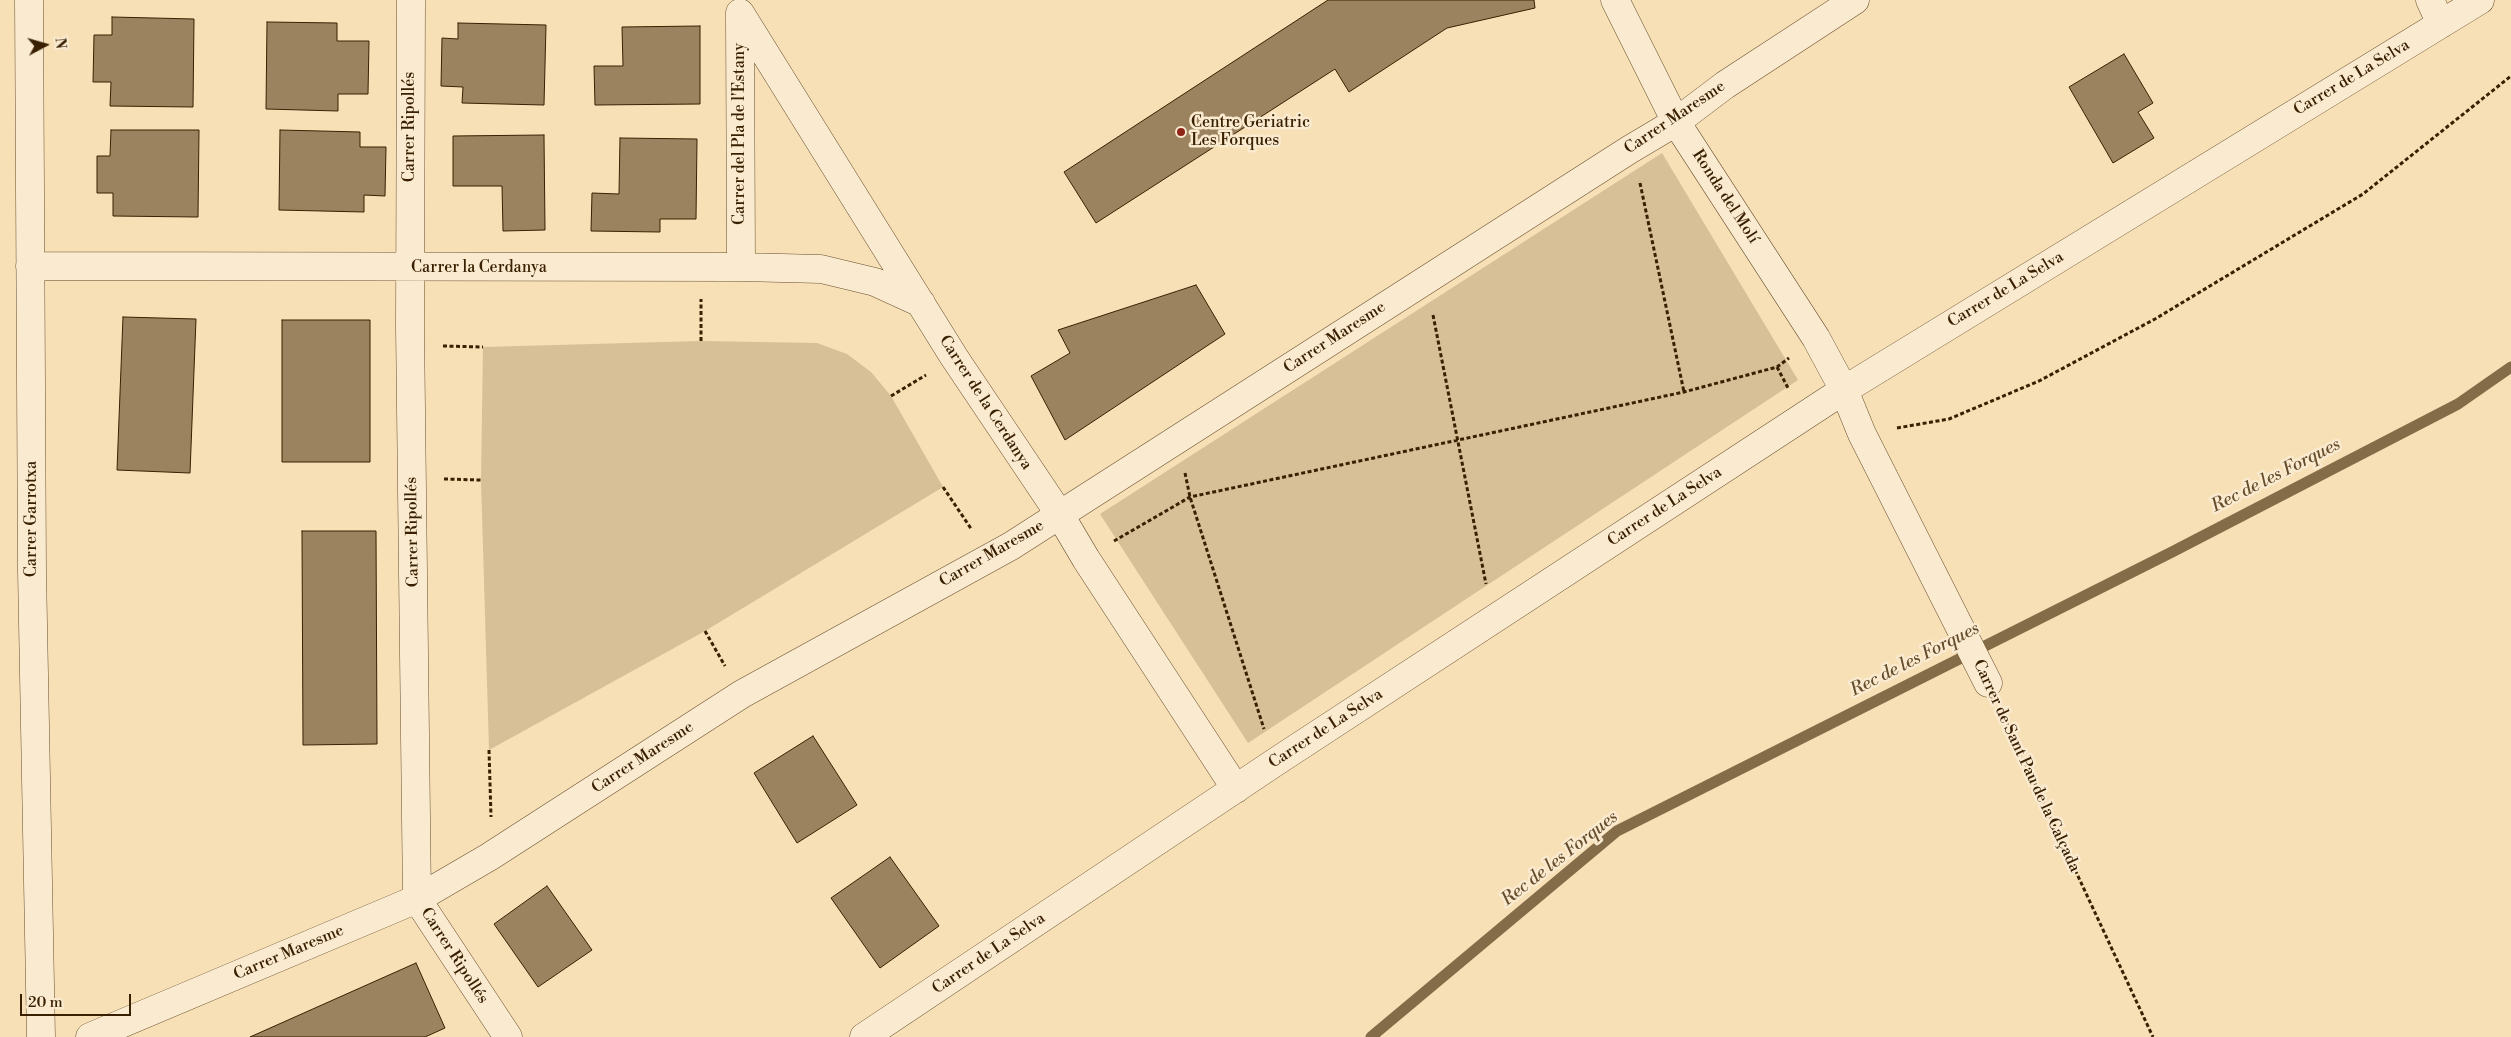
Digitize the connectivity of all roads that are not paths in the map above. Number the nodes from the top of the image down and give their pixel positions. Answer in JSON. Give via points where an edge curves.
{"nodes":[{"id":1,"x":29,"y":0,"type":"edge"},
{"id":2,"x":411,"y":0,"type":"edge"},
{"id":3,"x":1615,"y":0,"type":"edge"},
{"id":4,"x":1855,"y":0,"type":"edge"},
{"id":5,"x":2480,"y":0,"type":"edge"},
{"id":6,"x":740,"y":7,"type":"edge"},
{"id":7,"x":2436,"y":12,"type":"edge"},
{"id":8,"x":1676,"y":122,"type":"junction"},
{"id":9,"x":30,"y":266,"type":"junction"},
{"id":10,"x":741,"y":267,"type":"junction"},
{"id":11,"x":410,"y":268,"type":"junction"},
{"id":12,"x":921,"y":303,"type":"junction"},
{"id":13,"x":1844,"y":390,"type":"junction"},
{"id":14,"x":1060,"y":515,"type":"junction"},
{"id":15,"x":1988,"y":683,"type":"road end"},
{"id":16,"x":1236,"y":789,"type":"junction"},
{"id":17,"x":417,"y":899,"type":"junction"},
{"id":18,"x":41,"y":1037,"type":"edge"},
{"id":19,"x":90,"y":1037,"type":"edge"},
{"id":20,"x":508,"y":1037,"type":"edge"},
{"id":21,"x":864,"y":1037,"type":"edge"}],
"edges":[{"from":1,"to":9,"type":"street","name":"Carrer Garrotxa"},
{"from":2,"to":11,"type":"street","name":"Carrer Ripollés"},
{"from":3,"to":8,"type":"street","name":"Ronda del Molí"},
{"from":4,"to":8,"type":"street","name":"Carrer Maresme","via":[[1725,85]]},
{"from":5,"to":7,"type":"street","name":"Carrer de La Selva"},
{"from":6,"to":10,"type":"street","name":"Carrer del Pla de l'Estany"},
{"from":6,"to":12,"type":"street","name":"Carrer de la Cerdanya"},
{"from":7,"to":13,"type":"street","name":"Carrer de La Selva"},
{"from":8,"to":13,"type":"street","name":"Ronda del Molí","via":[[1816,338]]},
{"from":8,"to":14,"type":"street","name":"Carrer Maresme"},
{"from":9,"to":11,"type":"street","name":"Carrer la Cerdanya"},
{"from":9,"to":18,"type":"street","name":"Carrer Garrotxa"},
{"from":10,"to":11,"type":"street","name":"Carrer la Cerdanya"},
{"from":10,"to":12,"type":"street","name":"Carrer la Cerdanya","via":[[821,269],[875,282]]},
{"from":11,"to":17,"type":"street","name":"Carrer Ripollés"},
{"from":12,"to":14,"type":"street","name":"Carrer de la Cerdanya","via":[[954,358]]},
{"from":13,"to":15,"type":"street","name":"Carrer de Sant Pau de la Calçada","via":[[1862,434]]},
{"from":13,"to":16,"type":"street","name":"Carrer de La Selva"},
{"from":14,"to":16,"type":"street","name":"Carrer de la Cerdanya"},
{"from":14,"to":17,"type":"street","name":"Carrer Maresme","via":[[1011,546],[742,694],[489,857]]},
{"from":16,"to":21,"type":"street","name":"Carrer de La Selva"},
{"from":17,"to":19,"type":"street","name":"Carrer Maresme"},
{"from":17,"to":20,"type":"street","name":"Carrer Ripollés"}]}
